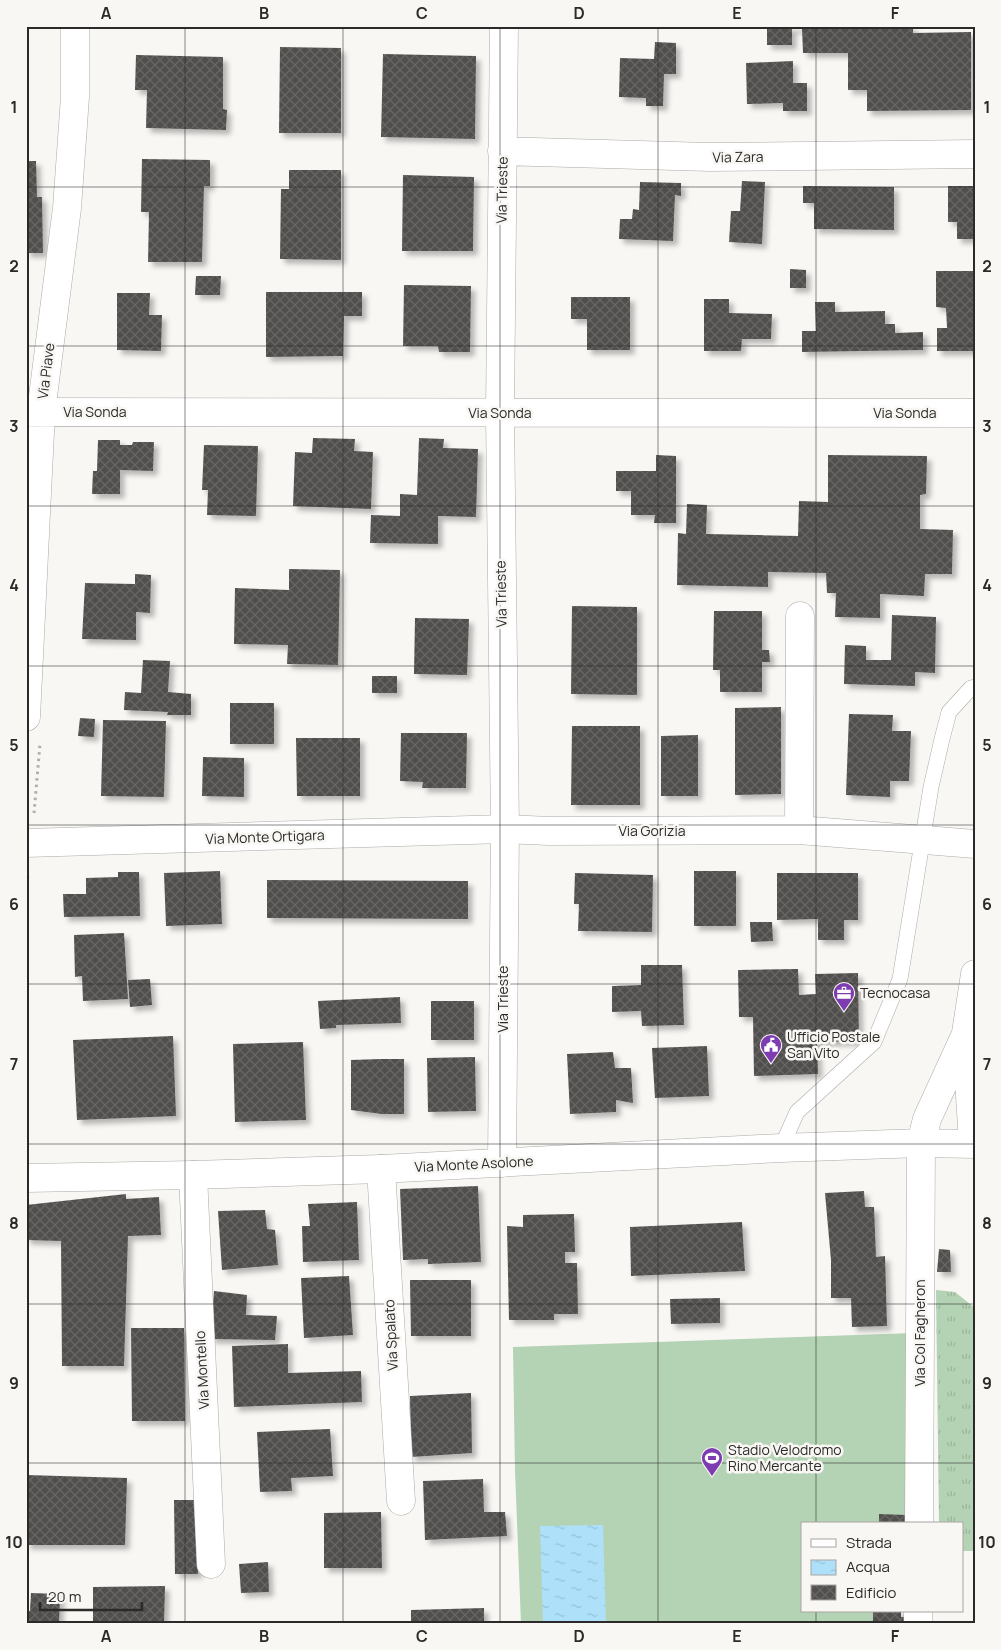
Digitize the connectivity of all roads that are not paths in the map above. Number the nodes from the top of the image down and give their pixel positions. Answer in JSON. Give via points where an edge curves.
{"nodes":[{"id":1,"x":75,"y":26,"type":"edge"},
{"id":2,"x":504,"y":26,"type":"edge"},
{"id":3,"x":502,"y":151,"type":"junction"},
{"id":4,"x":975,"y":154,"type":"edge"},
{"id":5,"x":33,"y":412,"type":"edge"},
{"id":6,"x":500,"y":413,"type":"junction"},
{"id":7,"x":975,"y":413,"type":"edge"},
{"id":8,"x":800,"y":616,"type":"dead end"},
{"id":9,"x":975,"y":687,"type":"edge"},
{"id":10,"x":26,"y":717,"type":"edge"},
{"id":11,"x":505,"y":829,"type":"junction"},
{"id":12,"x":799,"y":830,"type":"junction"},
{"id":13,"x":922,"y":839,"type":"junction"},
{"id":14,"x":26,"y":844,"type":"edge"},
{"id":15,"x":975,"y":844,"type":"edge"},
{"id":16,"x":975,"y":974,"type":"edge"},
{"id":17,"x":966,"y":1033,"type":"junction"},
{"id":18,"x":921,"y":1143,"type":"junction"},
{"id":19,"x":974,"y":1143,"type":"edge"},
{"id":20,"x":781,"y":1148,"type":"junction"},
{"id":21,"x":502,"y":1163,"type":"junction"},
{"id":22,"x":382,"y":1169,"type":"junction"},
{"id":23,"x":193,"y":1176,"type":"junction"},
{"id":24,"x":26,"y":1178,"type":"edge"},
{"id":25,"x":401,"y":1501,"type":"dead end"},
{"id":26,"x":919,"y":1522,"type":"edge"},
{"id":27,"x":211,"y":1564,"type":"dead end"}],
"edges":[{"from":1,"to":5,"type":"street","name":"Via Piave","via":[[75,97],[67,208]]},
{"from":2,"to":3,"type":"street","name":"Via Trieste"},
{"from":3,"to":4,"type":"street","name":"Via Zara","via":[[710,157]]},
{"from":3,"to":6,"type":"street","name":"Via Trieste"},
{"from":5,"to":6,"type":"street","name":"Via Sonda"},
{"from":5,"to":10,"type":"street","name":"Via Piave"},
{"from":6,"to":7,"type":"street","name":"Via Sonda"},
{"from":6,"to":11,"type":"street","name":"Via Trieste"},
{"from":8,"to":12,"type":"street"},
{"from":9,"to":13,"type":"lane","via":[[948,712]]},
{"from":11,"to":12,"type":"street","name":"Via Gorizia"},
{"from":11,"to":14,"type":"street","name":"Via Monte Ortigara"},
{"from":11,"to":21,"type":"street","name":"Via Trieste"},
{"from":12,"to":13,"type":"street","name":"Via Gorizia"},
{"from":13,"to":15,"type":"street","name":"Via Gorizia"},
{"from":13,"to":20,"type":"lane","via":[[900,979],[874,1042],[797,1112]]},
{"from":16,"to":17,"type":"street"},
{"from":17,"to":18,"type":"street","name":"Via Col Fagheron","via":[[927,1119]]},
{"from":17,"to":19,"type":"street"},
{"from":18,"to":19,"type":"street","name":"Via Monte Asolone"},
{"from":18,"to":20,"type":"street","name":"Via Monte Asolone"},
{"from":18,"to":26,"type":"street","name":"Via Col Fagheron"},
{"from":20,"to":21,"type":"street","name":"Via Monte Asolone"},
{"from":21,"to":22,"type":"street","name":"Via Monte Asolone"},
{"from":22,"to":23,"type":"street","name":"Via Monte Asolone"},
{"from":22,"to":25,"type":"street","name":"Via Spalato"},
{"from":23,"to":24,"type":"street","name":"Via Monte Asolone"},
{"from":23,"to":27,"type":"street","name":"Via Montello"}]}
